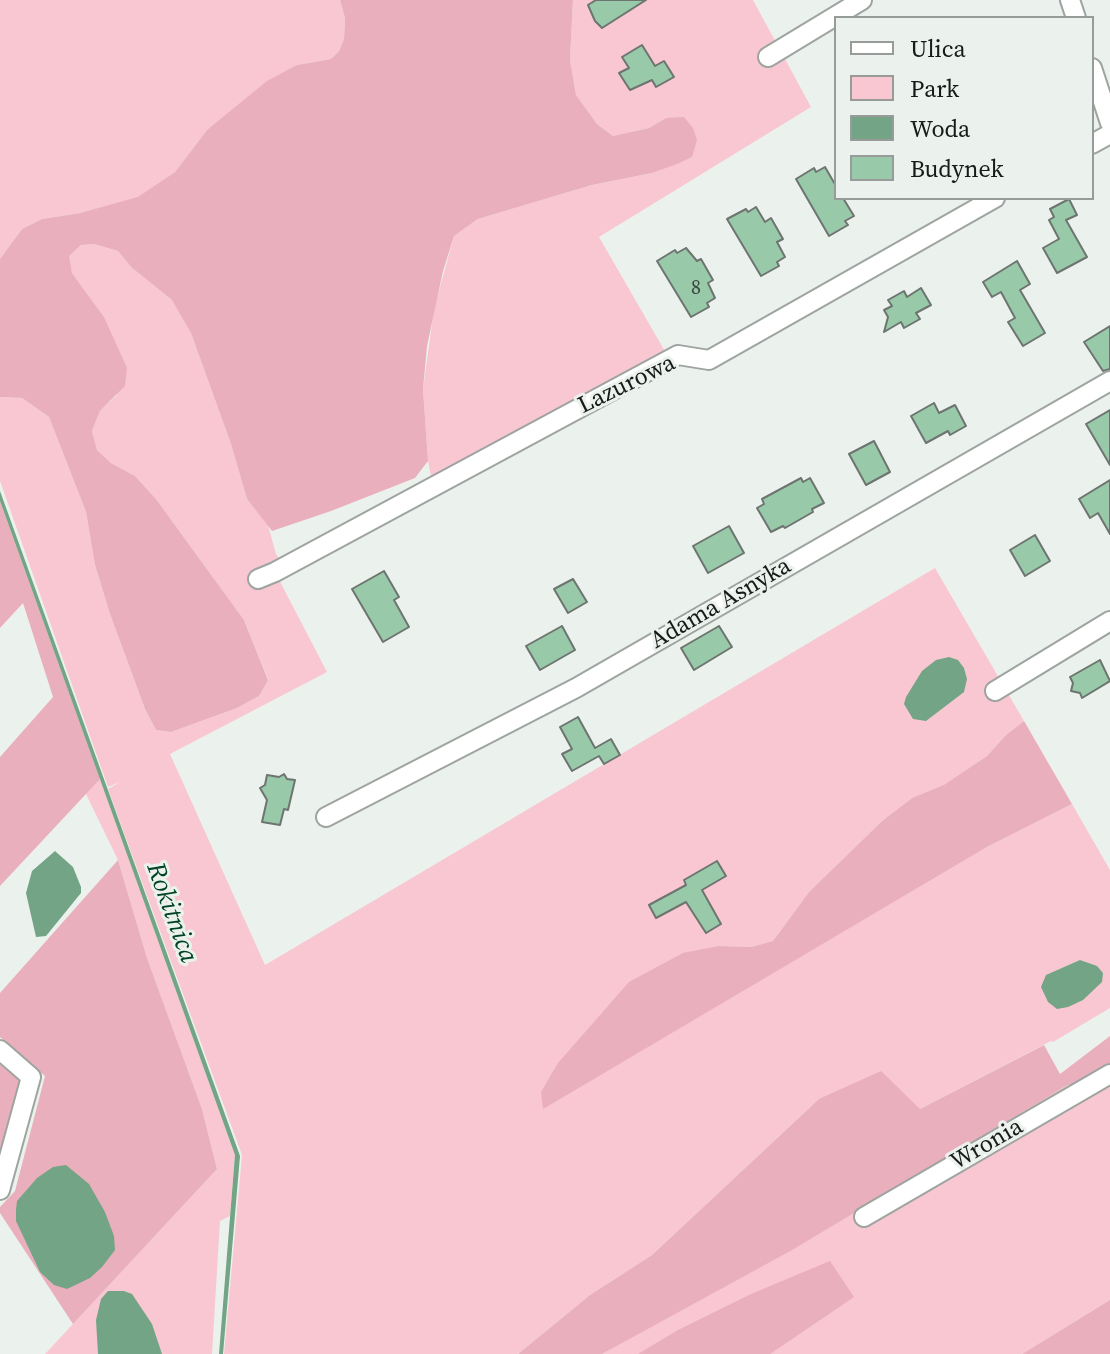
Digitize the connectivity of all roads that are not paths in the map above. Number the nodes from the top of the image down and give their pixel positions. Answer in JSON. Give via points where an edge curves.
{"nodes":[{"id":1,"x":862,"y":0,"type":"edge"},
{"id":2,"x":836,"y":16,"type":"edge"},
{"id":3,"x":834,"y":17,"type":"edge"},
{"id":4,"x":768,"y":57,"type":"dead end"},
{"id":5,"x":1094,"y":74,"type":"edge"},
{"id":6,"x":1110,"y":123,"type":"edge"},
{"id":7,"x":991,"y":200,"type":"edge"},
{"id":8,"x":1110,"y":381,"type":"edge"},
{"id":9,"x":258,"y":579,"type":"dead end"},
{"id":10,"x":1110,"y":621,"type":"edge"},
{"id":11,"x":995,"y":691,"type":"dead end"},
{"id":12,"x":326,"y":817,"type":"dead end"},
{"id":13,"x":0,"y":1050,"type":"edge"},
{"id":14,"x":1110,"y":1074,"type":"edge"},
{"id":15,"x":0,"y":1190,"type":"edge"},
{"id":16,"x":864,"y":1217,"type":"dead end"}],
"edges":[{"from":1,"to":2,"type":"street"},
{"from":3,"to":4,"type":"street"},
{"from":5,"to":6,"type":"street"},
{"from":7,"to":9,"type":"street","name":"Lazurowa","via":[[709,360],[678,355]]},
{"from":8,"to":12,"type":"street","name":"Adama Asnyka","via":[[576,688]]},
{"from":10,"to":11,"type":"street"},
{"from":13,"to":15,"type":"street","via":[[31,1077]]},
{"from":14,"to":16,"type":"street","name":"Wronia"}]}
